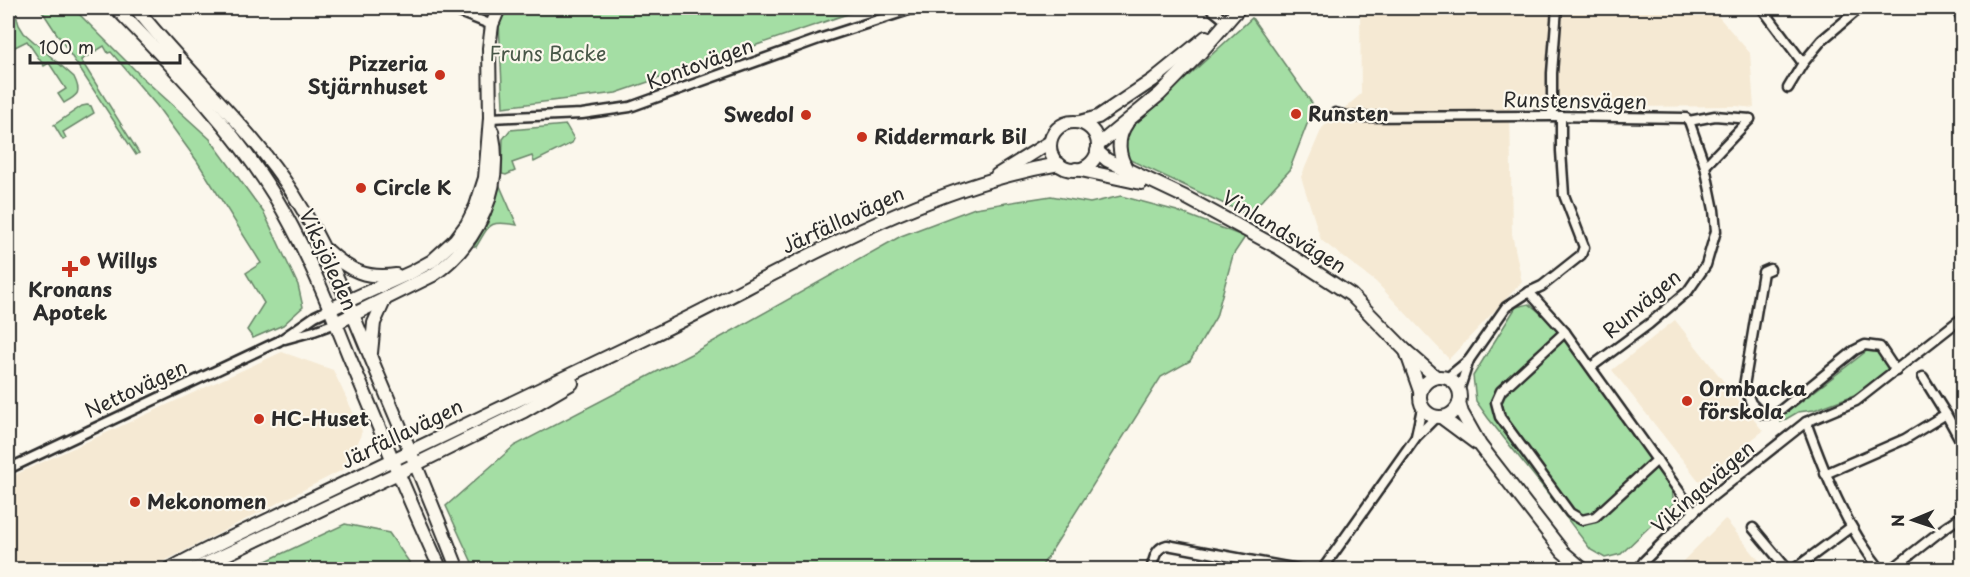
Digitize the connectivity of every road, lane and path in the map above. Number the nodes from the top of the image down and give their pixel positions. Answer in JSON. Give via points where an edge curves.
{"nodes":[{"id":1,"x":116,"y":8,"type":"edge"},
{"id":2,"x":127,"y":8,"type":"edge"},
{"id":3,"x":136,"y":8,"type":"edge"},
{"id":4,"x":449,"y":8,"type":"edge"},
{"id":5,"x":499,"y":8,"type":"edge"},
{"id":6,"x":915,"y":8,"type":"edge"},
{"id":7,"x":1210,"y":8,"type":"edge"},
{"id":8,"x":1239,"y":8,"type":"edge"},
{"id":9,"x":1557,"y":8,"type":"edge"},
{"id":10,"x":1762,"y":8,"type":"edge"},
{"id":11,"x":1858,"y":8,"type":"edge"},
{"id":12,"x":1954,"y":8,"type":"edge"},
{"id":13,"x":1962,"y":17,"type":"edge"},
{"id":14,"x":1226,"y":21,"type":"junction"},
{"id":15,"x":492,"y":25,"type":"junction"},
{"id":16,"x":158,"y":35,"type":"junction"},
{"id":17,"x":1803,"y":63,"type":"junction"},
{"id":18,"x":1788,"y":88,"type":"dead end"},
{"id":19,"x":1335,"y":113,"type":"dead end"},
{"id":20,"x":1132,"y":116,"type":"junction"},
{"id":21,"x":1557,"y":116,"type":"junction"},
{"id":22,"x":490,"y":118,"type":"junction"},
{"id":23,"x":1689,"y":121,"type":"junction"},
{"id":24,"x":1080,"y":122,"type":"junction"},
{"id":25,"x":1050,"y":142,"type":"junction"},
{"id":26,"x":1097,"y":148,"type":"junction"},
{"id":27,"x":1059,"y":164,"type":"junction"},
{"id":28,"x":1705,"y":166,"type":"junction"},
{"id":29,"x":1076,"y":169,"type":"junction"},
{"id":30,"x":1129,"y":172,"type":"junction"},
{"id":31,"x":988,"y":180,"type":"junction"},
{"id":32,"x":1160,"y":187,"type":"junction"},
{"id":33,"x":324,"y":247,"type":"junction"},
{"id":34,"x":1770,"y":269,"type":"dead end"},
{"id":35,"x":412,"y":272,"type":"junction"},
{"id":36,"x":1529,"y":292,"type":"junction"},
{"id":37,"x":347,"y":301,"type":"junction"},
{"id":38,"x":384,"y":301,"type":"junction"},
{"id":39,"x":330,"y":309,"type":"junction"},
{"id":40,"x":353,"y":315,"type":"junction"},
{"id":41,"x":1962,"y":318,"type":"edge"},
{"id":42,"x":336,"y":323,"type":"junction"},
{"id":43,"x":1566,"y":332,"type":"junction"},
{"id":44,"x":653,"y":336,"type":"junction"},
{"id":45,"x":279,"y":341,"type":"junction"},
{"id":46,"x":1405,"y":350,"type":"junction"},
{"id":47,"x":371,"y":357,"type":"junction"},
{"id":48,"x":1469,"y":360,"type":"junction"},
{"id":49,"x":1591,"y":367,"type":"junction"},
{"id":50,"x":1896,"y":371,"type":"junction"},
{"id":51,"x":1923,"y":377,"type":"dead end"},
{"id":52,"x":1442,"y":378,"type":"junction"},
{"id":53,"x":1420,"y":392,"type":"junction"},
{"id":54,"x":1459,"y":397,"type":"junction"},
{"id":55,"x":1422,"y":408,"type":"junction"},
{"id":56,"x":1947,"y":414,"type":"junction"},
{"id":57,"x":1438,"y":417,"type":"junction"},
{"id":58,"x":1806,"y":422,"type":"junction"},
{"id":59,"x":1416,"y":437,"type":"junction"},
{"id":60,"x":1962,"y":443,"type":"edge"},
{"id":61,"x":1480,"y":446,"type":"junction"},
{"id":62,"x":410,"y":451,"type":"junction"},
{"id":63,"x":392,"y":459,"type":"junction"},
{"id":64,"x":1657,"y":460,"type":"junction"},
{"id":65,"x":415,"y":464,"type":"junction"},
{"id":66,"x":8,"y":469,"type":"edge"},
{"id":67,"x":398,"y":473,"type":"junction"},
{"id":68,"x":1826,"y":474,"type":"junction"},
{"id":69,"x":1694,"y":512,"type":"junction"},
{"id":70,"x":1962,"y":516,"type":"edge"},
{"id":71,"x":1851,"y":526,"type":"junction"},
{"id":72,"x":1753,"y":528,"type":"dead end"},
{"id":73,"x":1563,"y":552,"type":"junction"},
{"id":74,"x":1644,"y":561,"type":"junction"},
{"id":75,"x":168,"y":570,"type":"edge"},
{"id":76,"x":193,"y":570,"type":"edge"},
{"id":77,"x":441,"y":570,"type":"edge"},
{"id":78,"x":458,"y":570,"type":"edge"},
{"id":79,"x":1151,"y":570,"type":"edge"},
{"id":80,"x":1303,"y":570,"type":"edge"},
{"id":81,"x":1323,"y":570,"type":"edge"},
{"id":82,"x":1571,"y":570,"type":"edge"},
{"id":83,"x":1584,"y":570,"type":"edge"},
{"id":84,"x":1630,"y":570,"type":"edge"},
{"id":85,"x":1638,"y":570,"type":"edge"},
{"id":86,"x":1788,"y":570,"type":"edge"},
{"id":87,"x":1793,"y":570,"type":"edge"},
{"id":88,"x":1881,"y":570,"type":"edge"},
{"id":89,"x":1891,"y":570,"type":"edge"}],
"edges":[{"from":1,"to":39,"type":"street","name":"Viksjöleden","via":[[199,95],[243,149],[292,227]]},
{"from":2,"to":16,"type":"street","name":"Viksjöleden"},
{"from":3,"to":16,"type":"street","name":"Viksjöleden"},
{"from":4,"to":15,"type":"street"},
{"from":5,"to":15,"type":"street"},
{"from":6,"to":22,"type":"street","name":"Kontovägen","via":[[630,107],[582,114]]},
{"from":7,"to":14,"type":"street"},
{"from":8,"to":14,"type":"street"},
{"from":9,"to":21,"type":"street","via":[[1552,73]]},
{"from":10,"to":17,"type":"street"},
{"from":11,"to":17,"type":"street"},
{"from":12,"to":13,"type":"street"},
{"from":14,"to":20,"type":"street","via":[[1160,94]]},
{"from":14,"to":24,"type":"street","via":[[1153,80],[1098,117]]},
{"from":15,"to":22,"type":"street"},
{"from":16,"to":33,"type":"street","name":"Viksjöleden","via":[[252,138],[294,194]]},
{"from":17,"to":18,"type":"street"},
{"from":19,"to":21,"type":"street","name":"Runstensvägen","via":[[1351,117]]},
{"from":20,"to":26,"type":"street"},
{"from":20,"to":30,"type":"street","via":[[1123,128],[1119,147]]},
{"from":21,"to":23,"type":"street","name":"Runstensvägen"},
{"from":21,"to":36,"type":"street","via":[[1564,195],[1584,247],[1581,255]]},
{"from":22,"to":35,"type":"street","via":[[485,178],[467,224],[432,261]]},
{"from":22,"to":38,"type":"street","via":[[495,144],[494,175],[479,225],[446,266]]},
{"from":23,"to":28,"type":"street","name":"Runvägen"},
{"from":23,"to":28,"type":"street","name":"Runstensvägen","via":[[1715,116],[1750,119]]},
{"from":24,"to":25,"type":"street","via":[[1061,126]]},
{"from":24,"to":26,"type":"street","via":[[1090,128]]},
{"from":25,"to":27,"type":"street","via":[[1052,155]]},
{"from":25,"to":31,"type":"street","name":"Järfällavägen"},
{"from":26,"to":29,"type":"street","via":[[1092,161]]},
{"from":26,"to":30,"type":"street","name":"Vinlandsvägen","via":[[1107,160]]},
{"from":27,"to":29,"type":"street"},
{"from":27,"to":31,"type":"street","name":"Järfällavägen"},
{"from":28,"to":49,"type":"street","name":"Runvägen","via":[[1716,231],[1706,265],[1688,291]]},
{"from":29,"to":32,"type":"street","name":"Vinlandsvägen"},
{"from":30,"to":32,"type":"street","name":"Vinlandsvägen"},
{"from":31,"to":44,"type":"street","name":"Järfällavägen","via":[[908,210]]},
{"from":32,"to":46,"type":"street","name":"Vinlandsvägen","via":[[1279,248],[1350,295]]},
{"from":33,"to":35,"type":"street","via":[[363,274]]},
{"from":33,"to":37,"type":"street","name":"Viksjöleden"},
{"from":34,"to":50,"type":"street","via":[[1763,272],[1744,386],[1761,414],[1776,414],[1865,345],[1880,347]]},
{"from":35,"to":37,"type":"street"},
{"from":36,"to":43,"type":"street"},
{"from":36,"to":48,"type":"street","via":[[1506,307]]},
{"from":37,"to":39,"type":"street"},
{"from":37,"to":40,"type":"street","name":"Viksjöleden"},
{"from":38,"to":40,"type":"street"},
{"from":38,"to":47,"type":"street","via":[[374,323]]},
{"from":39,"to":42,"type":"street","name":"Viksjöleden"},
{"from":39,"to":45,"type":"street","name":"Nettovägen"},
{"from":40,"to":42,"type":"street"},
{"from":40,"to":47,"type":"street","name":"Viksjöleden"},
{"from":41,"to":50,"type":"street","name":"Vikingavägen"},
{"from":42,"to":45,"type":"street","name":"Nettovägen"},
{"from":42,"to":63,"type":"street","name":"Viksjöleden"},
{"from":43,"to":49,"type":"street"},
{"from":43,"to":64,"type":"street","via":[[1502,391],[1496,402],[1500,417],[1570,513],[1582,520],[1595,517]]},
{"from":44,"to":62,"type":"street","name":"Järfällavägen"},
{"from":44,"to":65,"type":"street","name":"Järfällavägen","via":[[524,411]]},
{"from":45,"to":66,"type":"street","name":"Nettovägen"},
{"from":46,"to":52,"type":"street","name":"Vinlandsvägen"},
{"from":46,"to":53,"type":"street","name":"Vinlandsvägen"},
{"from":47,"to":62,"type":"street","name":"Viksjöleden"},
{"from":48,"to":52,"type":"street"},
{"from":48,"to":54,"type":"street"},
{"from":49,"to":64,"type":"street"},
{"from":50,"to":58,"type":"street","name":"Vikingavägen","via":[[1856,401]]},
{"from":51,"to":56,"type":"street"},
{"from":52,"to":53,"type":"street","via":[[1426,382]]},
{"from":52,"to":54,"type":"street","via":[[1456,386]]},
{"from":53,"to":55,"type":"street"},
{"from":54,"to":57,"type":"street","via":[[1452,413]]},
{"from":54,"to":61,"type":"street","via":[[1462,414]]},
{"from":55,"to":57,"type":"street"},
{"from":55,"to":59,"type":"street"},
{"from":56,"to":60,"type":"street"},
{"from":56,"to":68,"type":"street","via":[[1905,439]]},
{"from":57,"to":59,"type":"street"},
{"from":57,"to":61,"type":"street"},
{"from":58,"to":68,"type":"street"},
{"from":58,"to":69,"type":"street","name":"Vikingavägen"},
{"from":59,"to":81,"type":"street"},
{"from":61,"to":73,"type":"street"},
{"from":62,"to":63,"type":"street","name":"Järfällavägen"},
{"from":62,"to":65,"type":"street","name":"Viksjöleden"},
{"from":63,"to":67,"type":"street","name":"Viksjöleden"},
{"from":63,"to":75,"type":"street","name":"Järfällavägen"},
{"from":64,"to":69,"type":"street"},
{"from":65,"to":67,"type":"street","name":"Järfällavägen"},
{"from":65,"to":78,"type":"street","name":"Viksjöleden"},
{"from":67,"to":76,"type":"street","name":"Järfällavägen"},
{"from":67,"to":77,"type":"street","name":"Viksjöleden"},
{"from":68,"to":71,"type":"street"},
{"from":69,"to":74,"type":"street","name":"Vikingavägen"},
{"from":70,"to":89,"type":"street"},
{"from":71,"to":87,"type":"street"},
{"from":71,"to":88,"type":"street"},
{"from":72,"to":86,"type":"street"},
{"from":73,"to":82,"type":"street"},
{"from":73,"to":83,"type":"street"},
{"from":74,"to":84,"type":"street","name":"Vikingavägen"},
{"from":74,"to":85,"type":"street","name":"Vikingavägen"},
{"from":79,"to":80,"type":"street","via":[[1156,553],[1167,545]]}]}
